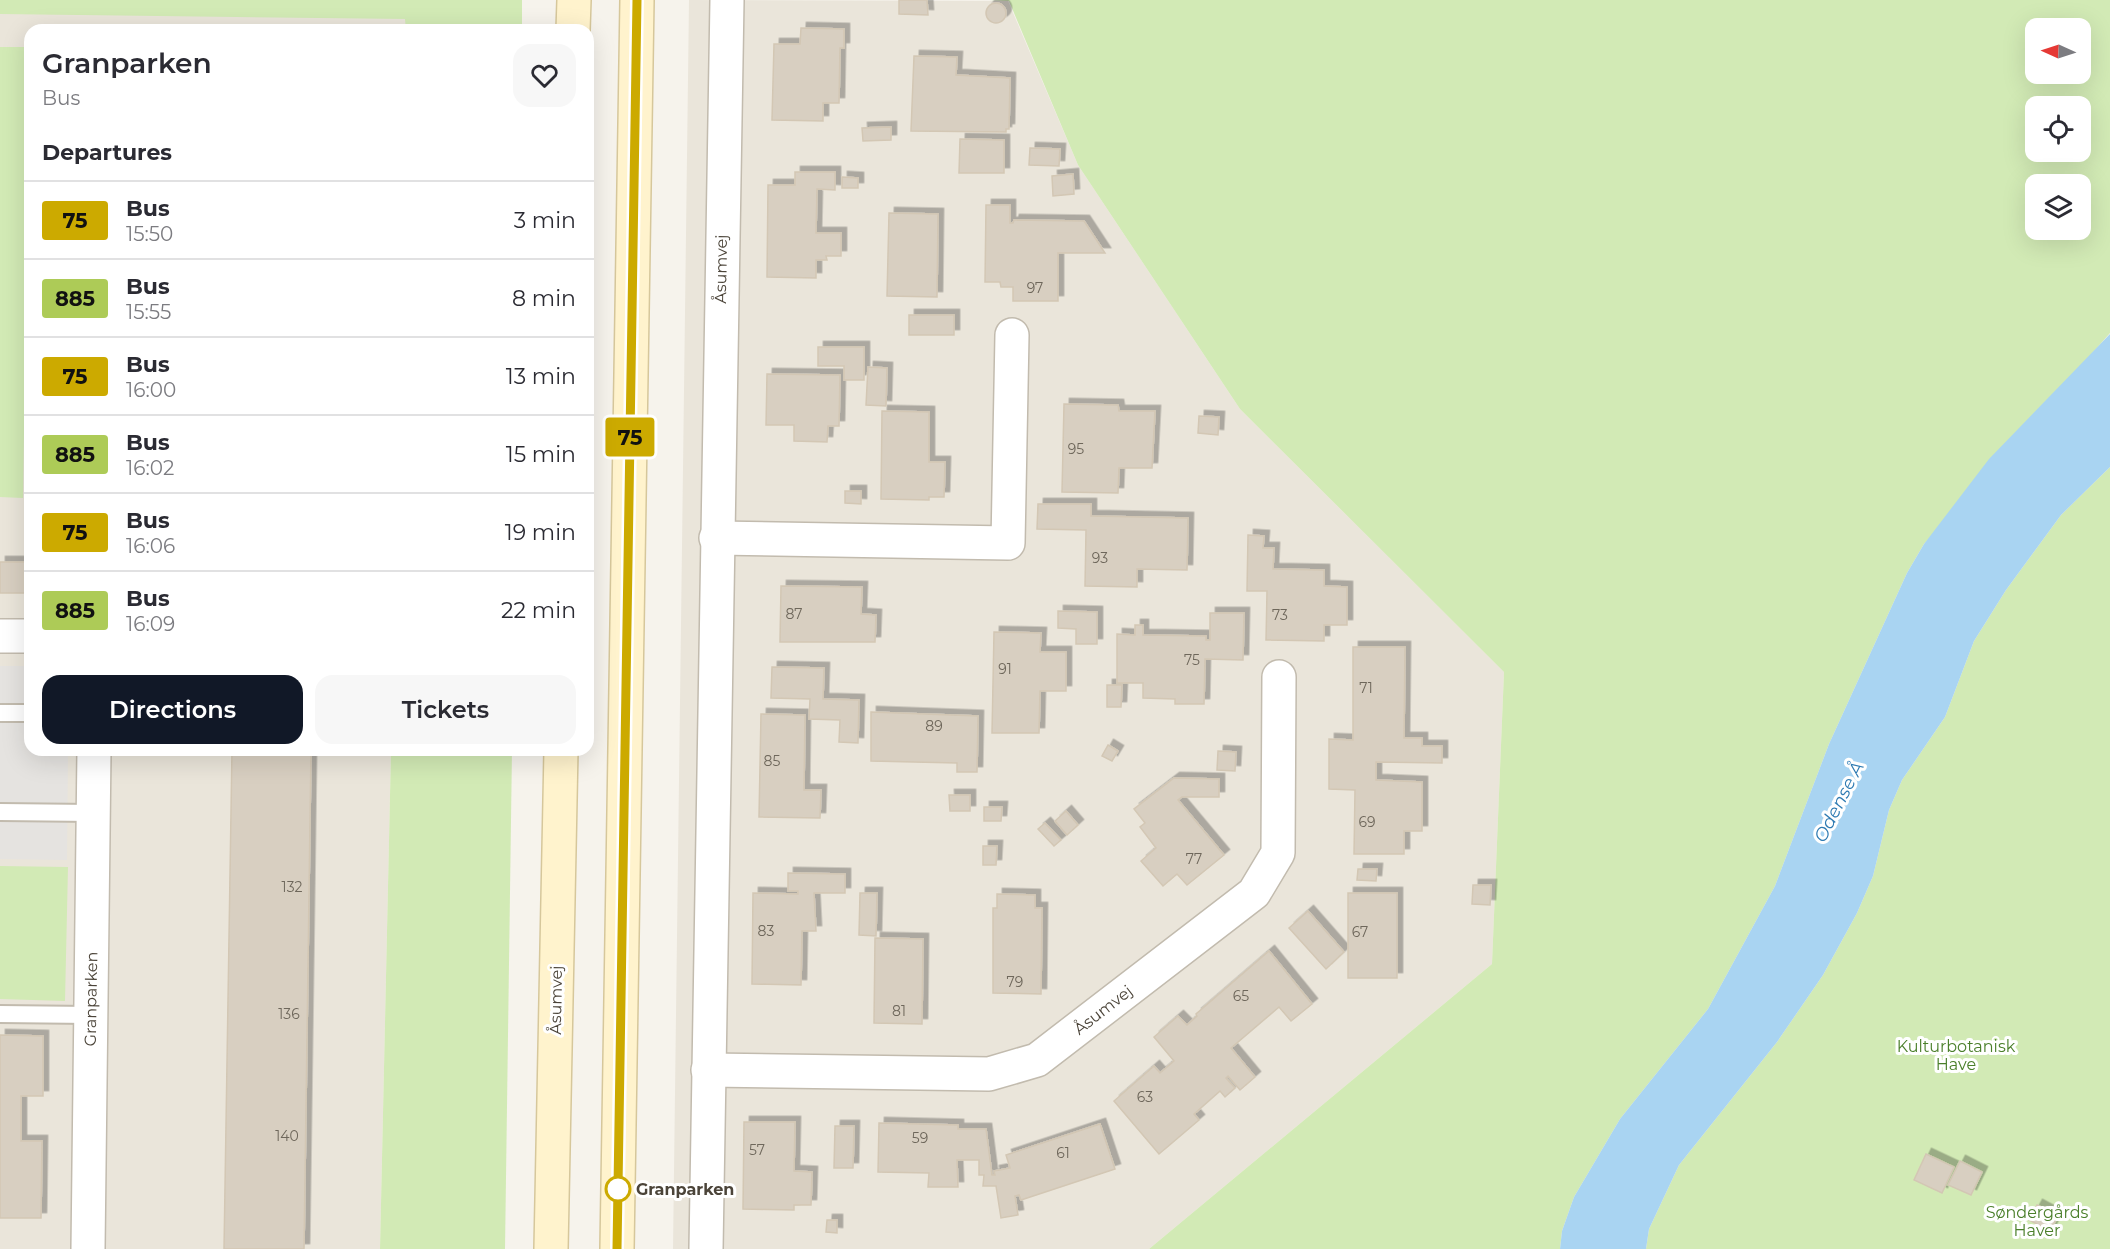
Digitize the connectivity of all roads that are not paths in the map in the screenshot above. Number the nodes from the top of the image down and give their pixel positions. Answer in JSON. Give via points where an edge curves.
{"nodes":[{"id":1,"x":573,"y":0,"type":"edge"},
{"id":2,"x":637,"y":0,"type":"edge"},
{"id":3,"x":727,"y":0,"type":"edge"},
{"id":4,"x":573,"y":24,"type":"edge"},
{"id":5,"x":1012,"y":335,"type":"dead end"},
{"id":6,"x":716,"y":538,"type":"junction"},
{"id":7,"x":0,"y":636,"type":"edge"},
{"id":8,"x":24,"y":636,"type":"edge"},
{"id":9,"x":1279,"y":677,"type":"dead end"},
{"id":10,"x":0,"y":713,"type":"edge"},
{"id":11,"x":24,"y":713,"type":"edge"},
{"id":12,"x":94,"y":756,"type":"edge"},
{"id":13,"x":561,"y":756,"type":"edge"},
{"id":14,"x":0,"y":812,"type":"edge"},
{"id":15,"x":93,"y":813,"type":"junction"},
{"id":16,"x":0,"y":1014,"type":"edge"},
{"id":17,"x":90,"y":1015,"type":"junction"},
{"id":18,"x":708,"y":1070,"type":"junction"},
{"id":19,"x":87,"y":1249,"type":"edge"},
{"id":20,"x":551,"y":1249,"type":"edge"},
{"id":21,"x":617,"y":1249,"type":"edge"},
{"id":22,"x":706,"y":1249,"type":"edge"}],
"edges":[{"from":1,"to":4,"type":"street"},
{"from":2,"to":21,"type":"street"},
{"from":3,"to":6,"type":"street","name":"Åsumvej"},
{"from":5,"to":6,"type":"street","via":[[1008,543]]},
{"from":6,"to":18,"type":"street","name":"Åsumvej"},
{"from":7,"to":8,"type":"street"},
{"from":9,"to":18,"type":"street","name":"Åsumvej","via":[[1278,853],[1254,893],[1037,1060],[989,1074]]},
{"from":10,"to":11,"type":"lane"},
{"from":12,"to":15,"type":"street","name":"Granparken"},
{"from":13,"to":20,"type":"street","name":"Åsumvej"},
{"from":14,"to":15,"type":"lane"},
{"from":15,"to":17,"type":"street","name":"Granparken"},
{"from":16,"to":17,"type":"lane"},
{"from":17,"to":19,"type":"street","name":"Granparken"},
{"from":18,"to":22,"type":"street","name":"Åsumvej"}]}
